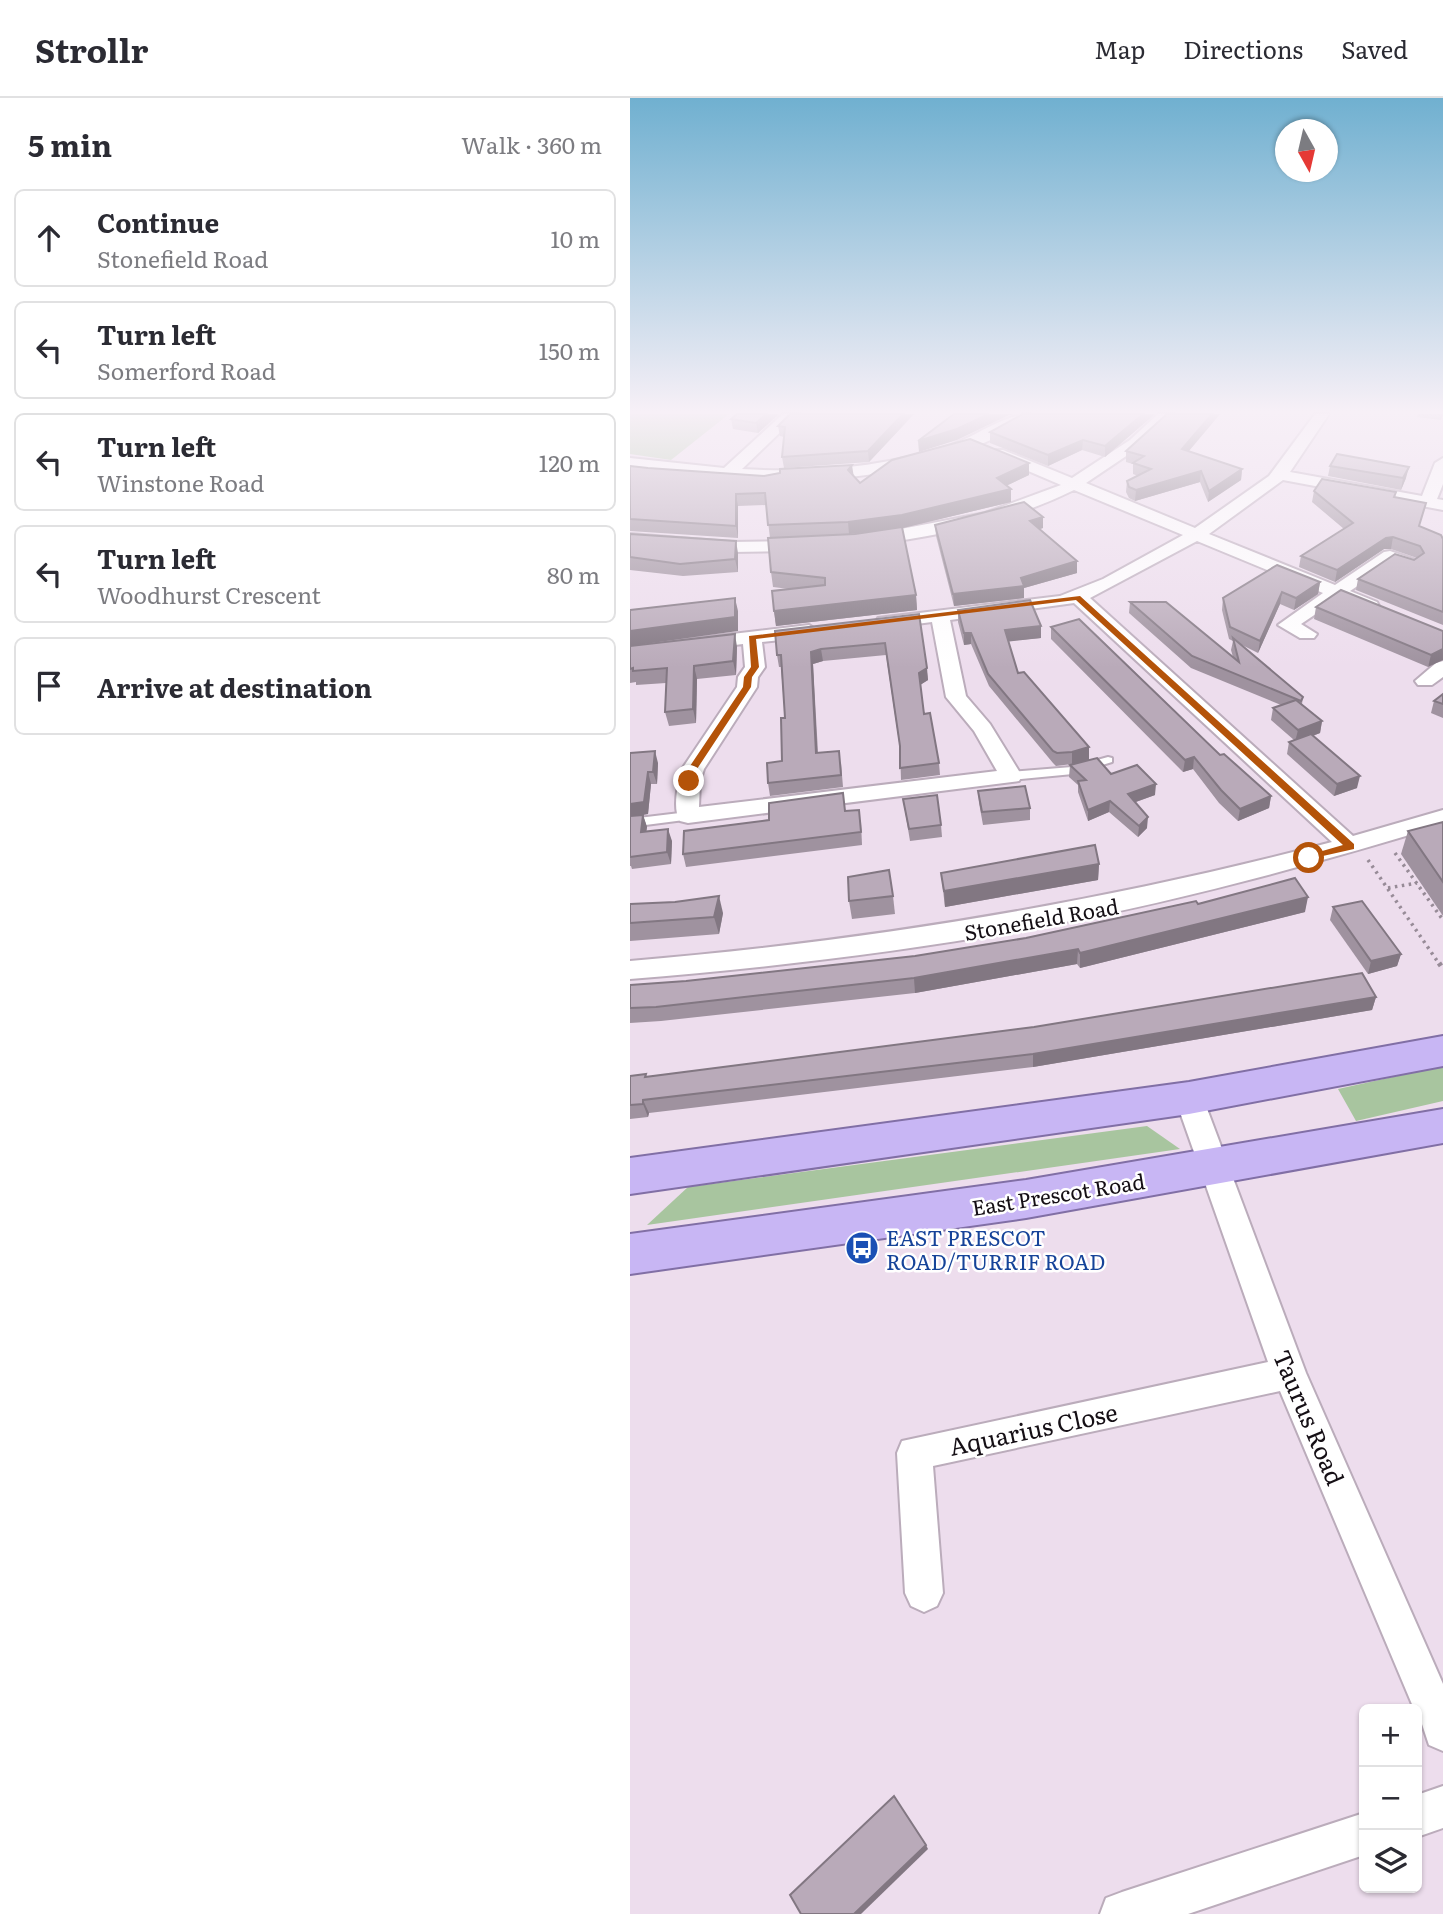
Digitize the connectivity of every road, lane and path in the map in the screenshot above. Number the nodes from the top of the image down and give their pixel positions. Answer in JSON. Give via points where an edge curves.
{"nodes":[{"id":1,"x":1039,"y":499,"type":"edge"},
{"id":2,"x":1111,"y":499,"type":"edge"},
{"id":3,"x":1244,"y":499,"type":"edge"},
{"id":4,"x":1411,"y":499,"type":"edge"},
{"id":5,"x":1435,"y":503,"type":"edge"},
{"id":6,"x":1194,"y":533,"type":"junction"},
{"id":7,"x":630,"y":539,"type":"edge"},
{"id":8,"x":852,"y":542,"type":"edge"},
{"id":9,"x":824,"y":544,"type":"edge"},
{"id":10,"x":1410,"y":564,"type":"edge"},
{"id":11,"x":1336,"y":592,"type":"junction"},
{"id":12,"x":1078,"y":597,"type":"junction"},
{"id":13,"x":1387,"y":613,"type":"edge"},
{"id":14,"x":940,"y":615,"type":"junction"},
{"id":15,"x":872,"y":624,"type":"edge"},
{"id":16,"x":830,"y":628,"type":"edge"},
{"id":17,"x":1307,"y":634,"type":"dead end"},
{"id":18,"x":752,"y":638,"type":"junction"},
{"id":19,"x":630,"y":652,"type":"edge"},
{"id":20,"x":1443,"y":667,"type":"edge"},
{"id":21,"x":1425,"y":681,"type":"dead end"},
{"id":22,"x":1108,"y":760,"type":"dead end"},
{"id":23,"x":1011,"y":776,"type":"junction"},
{"id":24,"x":688,"y":816,"type":"junction"},
{"id":25,"x":1443,"y":817,"type":"edge"},
{"id":26,"x":630,"y":823,"type":"edge"},
{"id":27,"x":1383,"y":836,"type":"junction"},
{"id":28,"x":1354,"y":845,"type":"junction"},
{"id":29,"x":1417,"y":883,"type":"junction"},
{"id":30,"x":1388,"y":888,"type":"junction"},
{"id":31,"x":1443,"y":920,"type":"edge"},
{"id":32,"x":1440,"y":960,"type":"edge"},
{"id":33,"x":1443,"y":969,"type":"edge"},
{"id":34,"x":630,"y":970,"type":"edge"},
{"id":35,"x":1443,"y":1051,"type":"edge"},
{"id":36,"x":1189,"y":1098,"type":"junction"},
{"id":37,"x":1443,"y":1126,"type":"edge"},
{"id":38,"x":1214,"y":1167,"type":"junction"},
{"id":39,"x":630,"y":1176,"type":"edge"},
{"id":40,"x":630,"y":1254,"type":"edge"},
{"id":41,"x":1289,"y":1373,"type":"junction"},
{"id":42,"x":925,"y":1593,"type":"dead end"},
{"id":43,"x":1443,"y":1731,"type":"edge"},
{"id":44,"x":1443,"y":1807,"type":"edge"},
{"id":45,"x":1422,"y":1814,"type":"edge"},
{"id":46,"x":1359,"y":1836,"type":"edge"},
{"id":47,"x":1122,"y":1914,"type":"edge"}],
"edges":[{"from":1,"to":8,"type":"street","via":[[984,519]]},
{"from":2,"to":6,"type":"street"},
{"from":3,"to":6,"type":"street"},
{"from":4,"to":5,"type":"street"},
{"from":6,"to":11,"type":"street"},
{"from":6,"to":12,"type":"street"},
{"from":7,"to":9,"type":"street","via":[[731,547]]},
{"from":10,"to":11,"type":"street","via":[[1390,556]]},
{"from":11,"to":13,"type":"street"},
{"from":11,"to":17,"type":"street","via":[[1287,625]]},
{"from":12,"to":14,"type":"street"},
{"from":12,"to":28,"type":"street"},
{"from":14,"to":15,"type":"street"},
{"from":14,"to":23,"type":"street","via":[[956,697],[983,727]]},
{"from":16,"to":18,"type":"street"},
{"from":18,"to":19,"type":"street"},
{"from":18,"to":24,"type":"street","via":[[755,667],[741,700],[693,769]]},
{"from":20,"to":21,"type":"street"},
{"from":22,"to":23,"type":"lane","via":[[1073,770]]},
{"from":23,"to":24,"type":"street"},
{"from":24,"to":26,"type":"lane"},
{"from":25,"to":27,"type":"street","name":"Stonefield Road"},
{"from":27,"to":28,"type":"street","name":"Stonefield Road"},
{"from":27,"to":29,"type":"path"},
{"from":28,"to":30,"type":"path"},
{"from":28,"to":34,"type":"street","name":"Stonefield Road","via":[[1207,885],[1007,926],[795,955]]},
{"from":29,"to":30,"type":"path"},
{"from":29,"to":31,"type":"path"},
{"from":30,"to":32,"type":"path"},
{"from":32,"to":33,"type":"path"},
{"from":35,"to":36,"type":"highway"},
{"from":36,"to":38,"type":"street","name":"Taurus Road"},
{"from":36,"to":39,"type":"highway"},
{"from":37,"to":38,"type":"highway","name":"East Prescot Road"},
{"from":38,"to":40,"type":"highway","name":"East Prescot Road","via":[[1026,1199]]},
{"from":38,"to":41,"type":"street","name":"Taurus Road"},
{"from":41,"to":42,"type":"street","name":"Aquarius Close","via":[[914,1453]]},
{"from":41,"to":43,"type":"street","name":"Taurus Road"},
{"from":44,"to":45,"type":"street"},
{"from":46,"to":47,"type":"street"}]}
